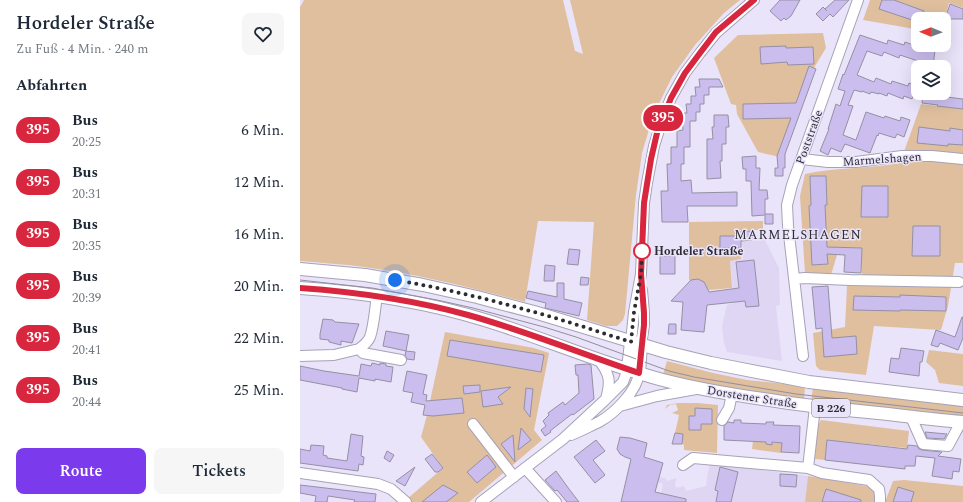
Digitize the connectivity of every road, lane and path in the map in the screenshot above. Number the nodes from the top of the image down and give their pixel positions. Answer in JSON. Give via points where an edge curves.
{"nodes":[{"id":1,"x":754,"y":0,"type":"edge"},
{"id":2,"x":858,"y":0,"type":"edge"},
{"id":3,"x":802,"y":159,"type":"junction"},
{"id":4,"x":963,"y":159,"type":"edge"},
{"id":5,"x":300,"y":269,"type":"edge"},
{"id":6,"x":794,"y":279,"type":"junction"},
{"id":7,"x":959,"y":282,"type":"dead end"},
{"id":8,"x":300,"y":288,"type":"edge"},
{"id":9,"x":377,"y":296,"type":"junction"},
{"id":10,"x":636,"y":343,"type":"junction"},
{"id":11,"x":359,"y":349,"type":"junction"},
{"id":12,"x":300,"y":356,"type":"edge"},
{"id":13,"x":803,"y":356,"type":"dead end"},
{"id":14,"x":598,"y":359,"type":"junction"},
{"id":15,"x":401,"y":360,"type":"dead end"},
{"id":16,"x":633,"y":371,"type":"junction"},
{"id":17,"x":700,"y":389,"type":"junction"},
{"id":18,"x":732,"y":394,"type":"junction"},
{"id":19,"x":606,"y":399,"type":"junction"},
{"id":20,"x":963,"y":400,"type":"edge"},
{"id":21,"x":620,"y":406,"type":"junction"},
{"id":22,"x":815,"y":407,"type":"junction"},
{"id":23,"x":911,"y":417,"type":"junction"},
{"id":24,"x":722,"y":420,"type":"dead end"},
{"id":25,"x":962,"y":422,"type":"edge"},
{"id":26,"x":472,"y":424,"type":"dead end"},
{"id":27,"x":563,"y":439,"type":"junction"},
{"id":28,"x":683,"y":465,"type":"dead end"},
{"id":29,"x":525,"y":468,"type":"junction"},
{"id":30,"x":808,"y":468,"type":"junction"},
{"id":31,"x":300,"y":473,"type":"edge"},
{"id":32,"x":514,"y":477,"type":"junction"},
{"id":33,"x":406,"y":502,"type":"edge"},
{"id":34,"x":481,"y":502,"type":"edge"},
{"id":35,"x":556,"y":502,"type":"edge"},
{"id":36,"x":880,"y":502,"type":"edge"}],
"edges":[{"from":1,"to":10,"type":"street","via":[[716,32],[685,73],[671,98],[657,133],[644,203],[641,274],[644,325]]},
{"from":2,"to":3,"type":"street","name":"Poststraße"},
{"from":3,"to":4,"type":"street","name":"Marmelshagen","via":[[856,162],[902,156],[932,156]]},
{"from":3,"to":6,"type":"street","name":"Poststraße","via":[[787,205]]},
{"from":5,"to":10,"type":"main road","name":"Dorstener Straße","number":"B 226","via":[[365,275],[423,285],[534,312]]},
{"from":6,"to":7,"type":"street"},
{"from":6,"to":13,"type":"street","name":"Poststraße"},
{"from":8,"to":9,"type":"main road","name":"Dorstener Straße","number":"B 226"},
{"from":9,"to":11,"type":"street","via":[[370,338]]},
{"from":9,"to":14,"type":"main road","name":"Dorstener Straße","number":"B 226","via":[[487,321]]},
{"from":10,"to":16,"type":"main road"},
{"from":10,"to":20,"type":"main road","name":"Dorstener Straße","number":"B 226","via":[[711,363],[809,382]]},
{"from":11,"to":12,"type":"street","via":[[334,355]]},
{"from":11,"to":15,"type":"street","via":[[363,353]]},
{"from":14,"to":16,"type":"main road","name":"Dorstener Straße","number":"B 226"},
{"from":14,"to":19,"type":"street","via":[[609,378]]},
{"from":16,"to":17,"type":"main road","name":"Dorstener Straße","number":"B 226"},
{"from":16,"to":19,"type":"street"},
{"from":16,"to":21,"type":"street","via":[[638,379]]},
{"from":17,"to":18,"type":"main road","name":"Dorstener Straße","number":"B 226"},
{"from":17,"to":21,"type":"street","via":[[657,396]]},
{"from":18,"to":22,"type":"main road","name":"Dorstener Straße","number":"B 226"},
{"from":18,"to":24,"type":"street","via":[[729,408]]},
{"from":19,"to":27,"type":"street"},
{"from":21,"to":27,"type":"street","via":[[601,421]]},
{"from":22,"to":23,"type":"main road","name":"Dorstener Straße","number":"B 226"},
{"from":22,"to":30,"type":"street"},
{"from":23,"to":25,"type":"main road","name":"Dorstener Straße","number":"B 226"},
{"from":23,"to":25,"type":"street","via":[[923,444],[948,446]]},
{"from":26,"to":32,"type":"street"},
{"from":27,"to":29,"type":"street"},
{"from":28,"to":30,"type":"street","via":[[693,458]]},
{"from":29,"to":32,"type":"street"},
{"from":29,"to":35,"type":"street"},
{"from":30,"to":36,"type":"street","via":[[822,473],[869,480],[879,489]]},
{"from":31,"to":33,"type":"street","via":[[378,484],[391,489]]},
{"from":32,"to":34,"type":"street"}]}
